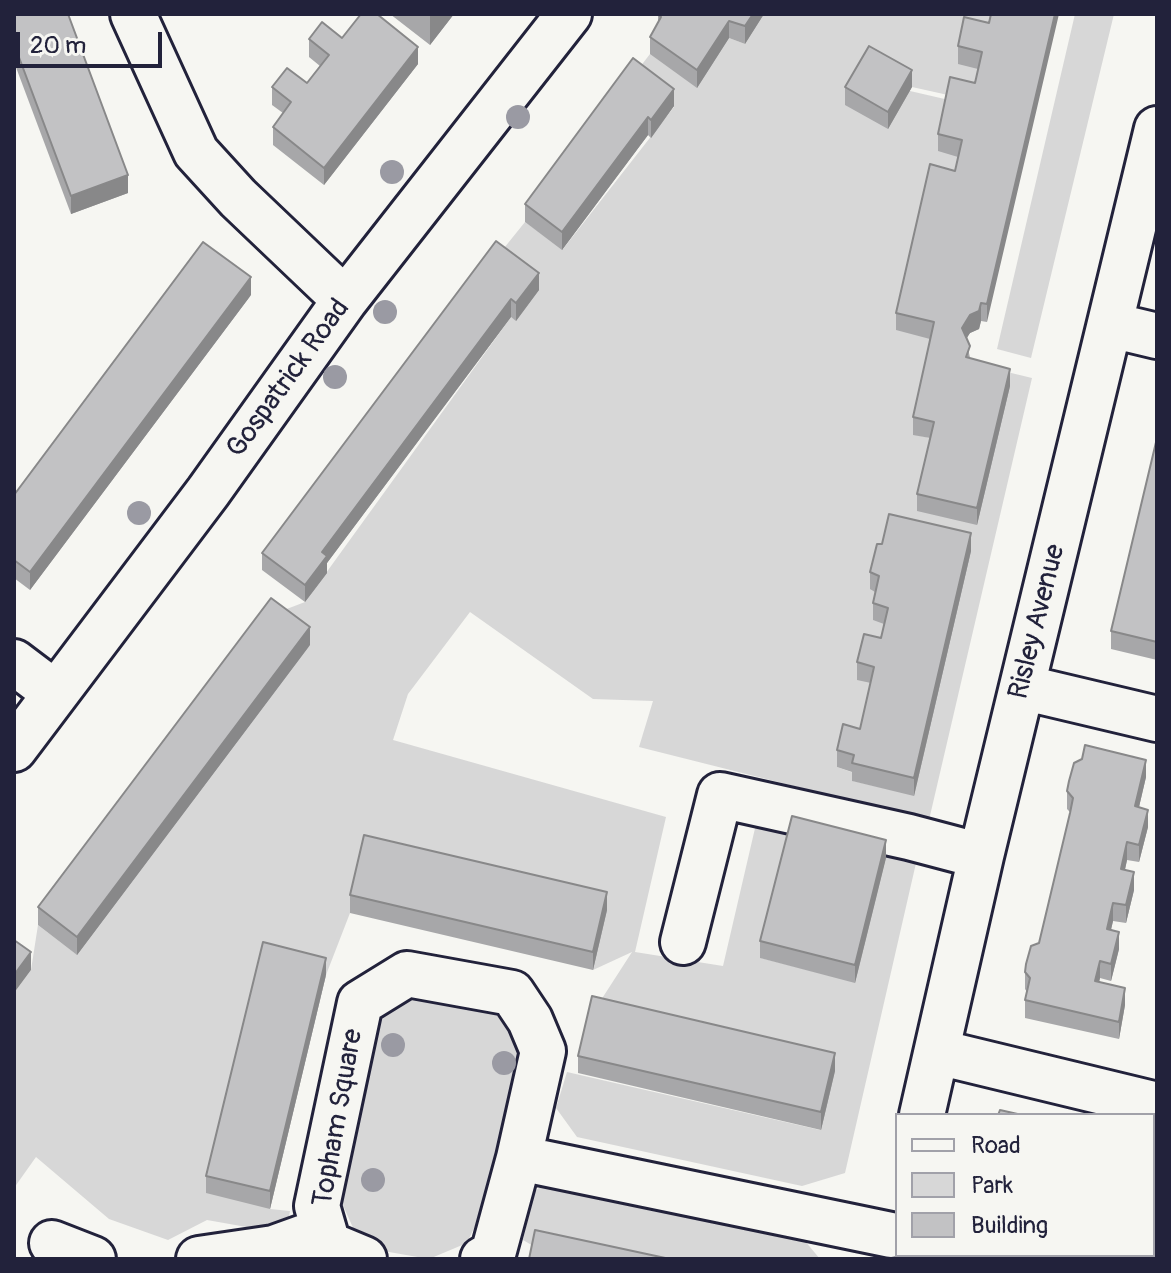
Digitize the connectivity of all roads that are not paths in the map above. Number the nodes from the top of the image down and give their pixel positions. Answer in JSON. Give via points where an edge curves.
{"nodes":[{"id":1,"x":133,"y":14,"type":"edge"},
{"id":2,"x":569,"y":14,"type":"edge"},
{"id":3,"x":1157,"y":129,"type":"edge"},
{"id":4,"x":345,"y":300,"type":"junction"},
{"id":5,"x":1111,"y":325,"type":"junction"},
{"id":6,"x":1157,"y":336,"type":"edge"},
{"id":7,"x":14,"y":662,"type":"edge"},
{"id":8,"x":1022,"y":687,"type":"junction"},
{"id":9,"x":55,"y":693,"type":"junction"},
{"id":10,"x":1157,"y":719,"type":"edge"},
{"id":11,"x":14,"y":749,"type":"edge"},
{"id":12,"x":981,"y":856,"type":"junction"},
{"id":13,"x":683,"y":942,"type":"dead end"},
{"id":14,"x":938,"y":1052,"type":"junction"},
{"id":15,"x":1157,"y":1105,"type":"edge"},
{"id":16,"x":923,"y":1113,"type":"edge"},
{"id":17,"x":519,"y":1158,"type":"junction"},
{"id":18,"x":324,"y":1230,"type":"junction"},
{"id":19,"x":891,"y":1235,"type":"edge"},
{"id":20,"x":52,"y":1243,"type":"dead end"},
{"id":21,"x":93,"y":1259,"type":"edge"},
{"id":22,"x":199,"y":1259,"type":"edge"},
{"id":23,"x":364,"y":1259,"type":"edge"},
{"id":24,"x":483,"y":1259,"type":"edge"}],
"edges":[{"from":1,"to":4,"type":"street","via":[[196,152]]},
{"from":2,"to":4,"type":"street","name":"Gospatrick Road"},
{"from":3,"to":5,"type":"street","name":"Risley Avenue"},
{"from":4,"to":9,"type":"street","name":"Gospatrick Road"},
{"from":5,"to":6,"type":"street"},
{"from":5,"to":8,"type":"street","name":"Risley Avenue"},
{"from":7,"to":9,"type":"street"},
{"from":8,"to":10,"type":"street"},
{"from":8,"to":12,"type":"street","name":"Risley Avenue"},
{"from":9,"to":11,"type":"street","name":"Gospatrick Road"},
{"from":12,"to":13,"type":"street","via":[[720,795]]},
{"from":12,"to":14,"type":"street","name":"Risley Avenue"},
{"from":14,"to":15,"type":"street"},
{"from":14,"to":16,"type":"street","name":"Risley Avenue"},
{"from":17,"to":18,"type":"street","name":"Topham Square","via":[[543,1051],[530,1020],[512,993],[407,974],[360,1003],[317,1206]]},
{"from":17,"to":19,"type":"street"},
{"from":17,"to":24,"type":"street","name":"Topham Square","via":[[493,1254]]},
{"from":18,"to":22,"type":"street","via":[[274,1248]]},
{"from":18,"to":23,"type":"street","name":"Topham Square","via":[[328,1244]]},
{"from":20,"to":21,"type":"street"}]}
